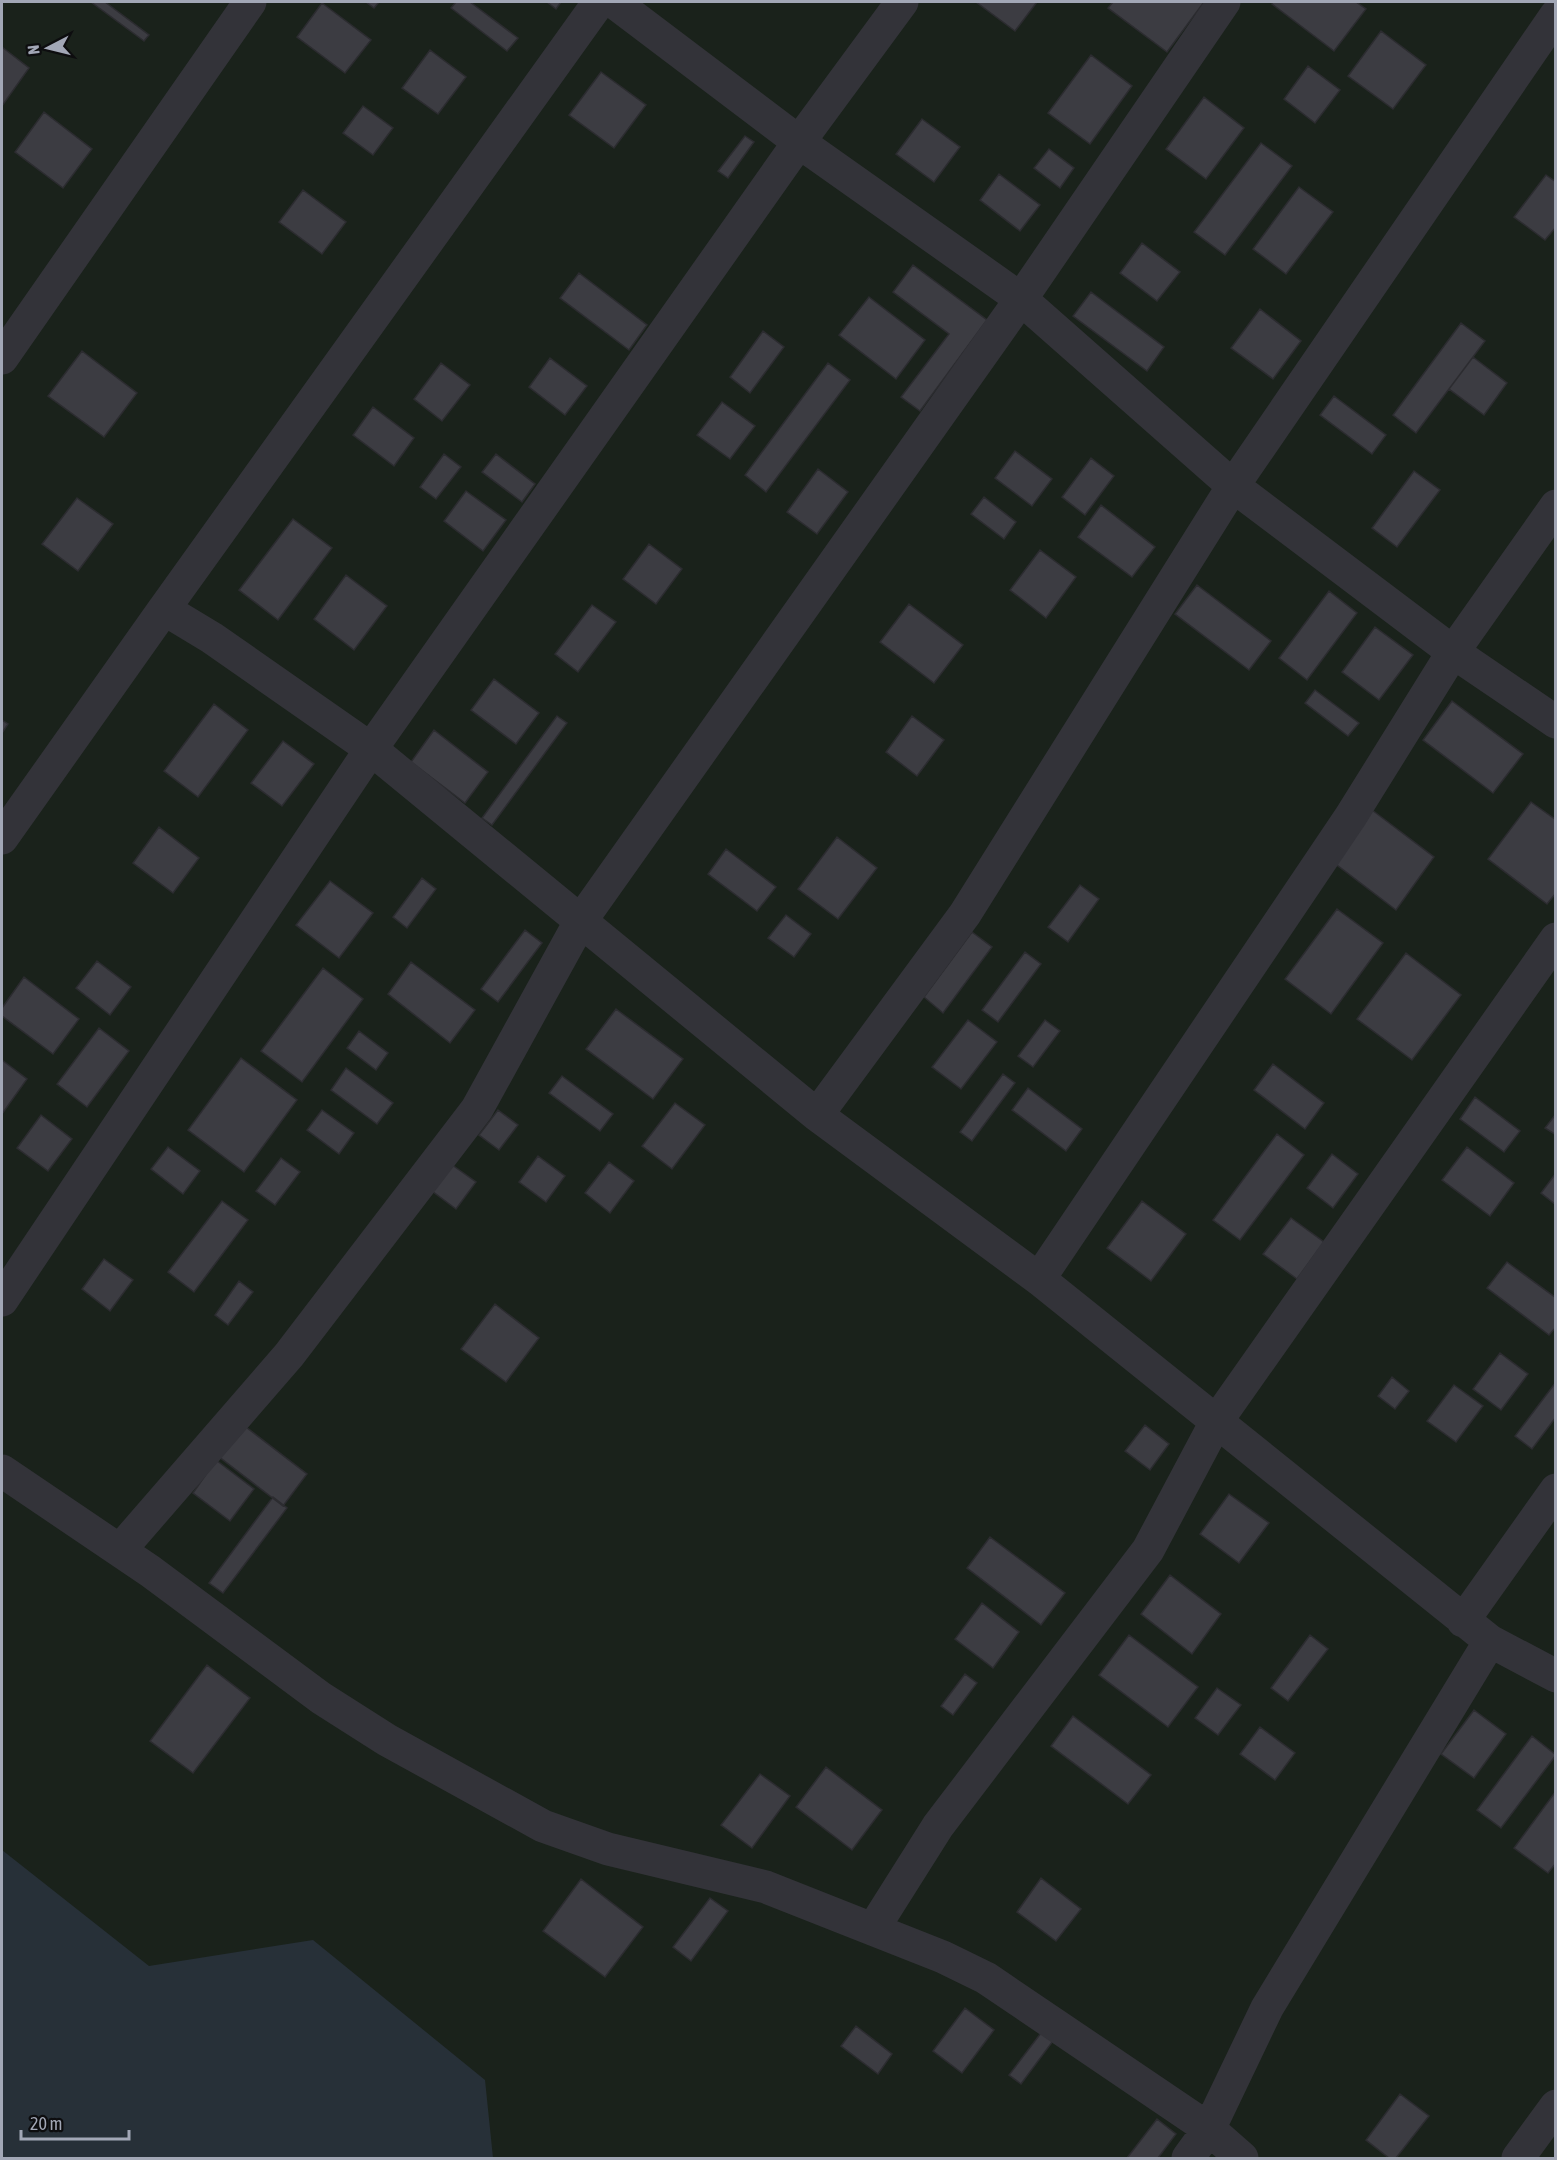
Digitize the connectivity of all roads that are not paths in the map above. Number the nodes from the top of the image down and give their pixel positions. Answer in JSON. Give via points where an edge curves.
{"nodes":[{"id":1,"x":250,"y":2,"type":"edge"},
{"id":2,"x":599,"y":2,"type":"edge"},
{"id":3,"x":614,"y":2,"type":"edge"},
{"id":4,"x":902,"y":2,"type":"edge"},
{"id":5,"x":1224,"y":2,"type":"edge"},
{"id":6,"x":1556,"y":15,"type":"edge"},
{"id":7,"x":799,"y":142,"type":"junction"},
{"id":8,"x":1021,"y":299,"type":"junction"},
{"id":9,"x":2,"y":358,"type":"edge"},
{"id":10,"x":1233,"y":486,"type":"junction"},
{"id":11,"x":1556,"y":506,"type":"edge"},
{"id":12,"x":164,"y":609,"type":"junction"},
{"id":13,"x":1454,"y":652,"type":"junction"},
{"id":14,"x":1556,"y":722,"type":"edge"},
{"id":15,"x":371,"y":748,"type":"junction"},
{"id":16,"x":2,"y":838,"type":"edge"},
{"id":17,"x":580,"y":922,"type":"junction"},
{"id":18,"x":1556,"y":939,"type":"edge"},
{"id":19,"x":816,"y":1115,"type":"junction"},
{"id":20,"x":1039,"y":1279,"type":"junction"},
{"id":21,"x":2,"y":1300,"type":"edge"},
{"id":22,"x":1216,"y":1422,"type":"junction"},
{"id":23,"x":2,"y":1471,"type":"edge"},
{"id":24,"x":1556,"y":1490,"type":"edge"},
{"id":25,"x":120,"y":1550,"type":"junction"},
{"id":26,"x":1463,"y":1621,"type":"junction"},
{"id":27,"x":1490,"y":1641,"type":"junction"},
{"id":28,"x":1556,"y":1676,"type":"edge"},
{"id":29,"x":873,"y":1929,"type":"junction"},
{"id":30,"x":1556,"y":2106,"type":"edge"},
{"id":31,"x":1209,"y":2129,"type":"junction"},
{"id":32,"x":1188,"y":2158,"type":"edge"},
{"id":33,"x":1242,"y":2158,"type":"edge"},
{"id":34,"x":1518,"y":2158,"type":"edge"}],
"edges":[{"from":1,"to":9,"type":"street"},
{"from":2,"to":12,"type":"street"},
{"from":3,"to":7,"type":"street"},
{"from":4,"to":7,"type":"street"},
{"from":5,"to":8,"type":"street"},
{"from":6,"to":10,"type":"street"},
{"from":7,"to":8,"type":"street"},
{"from":7,"to":15,"type":"street"},
{"from":8,"to":10,"type":"street"},
{"from":8,"to":17,"type":"street"},
{"from":10,"to":13,"type":"street"},
{"from":10,"to":19,"type":"street","via":[[965,914]]},
{"from":11,"to":13,"type":"street"},
{"from":12,"to":15,"type":"street"},
{"from":12,"to":16,"type":"street"},
{"from":13,"to":14,"type":"street"},
{"from":13,"to":20,"type":"street","via":[[1351,816]]},
{"from":15,"to":17,"type":"street"},
{"from":15,"to":21,"type":"street"},
{"from":17,"to":19,"type":"street"},
{"from":17,"to":25,"type":"street","via":[[477,1109],[289,1355]]},
{"from":18,"to":22,"type":"street"},
{"from":19,"to":20,"type":"street"},
{"from":20,"to":22,"type":"street"},
{"from":22,"to":26,"type":"street"},
{"from":22,"to":29,"type":"street","via":[[1148,1550],[938,1827]]},
{"from":23,"to":25,"type":"street"},
{"from":24,"to":26,"type":"street"},
{"from":25,"to":29,"type":"street","via":[[321,1698],[387,1740],[543,1826],[608,1849],[766,1887]]},
{"from":26,"to":27,"type":"street"},
{"from":27,"to":28,"type":"street"},
{"from":27,"to":31,"type":"street","via":[[1267,2008]]},
{"from":29,"to":31,"type":"street","via":[[986,1978]]},
{"from":30,"to":34,"type":"street"},
{"from":31,"to":32,"type":"street"},
{"from":31,"to":33,"type":"street"}]}
